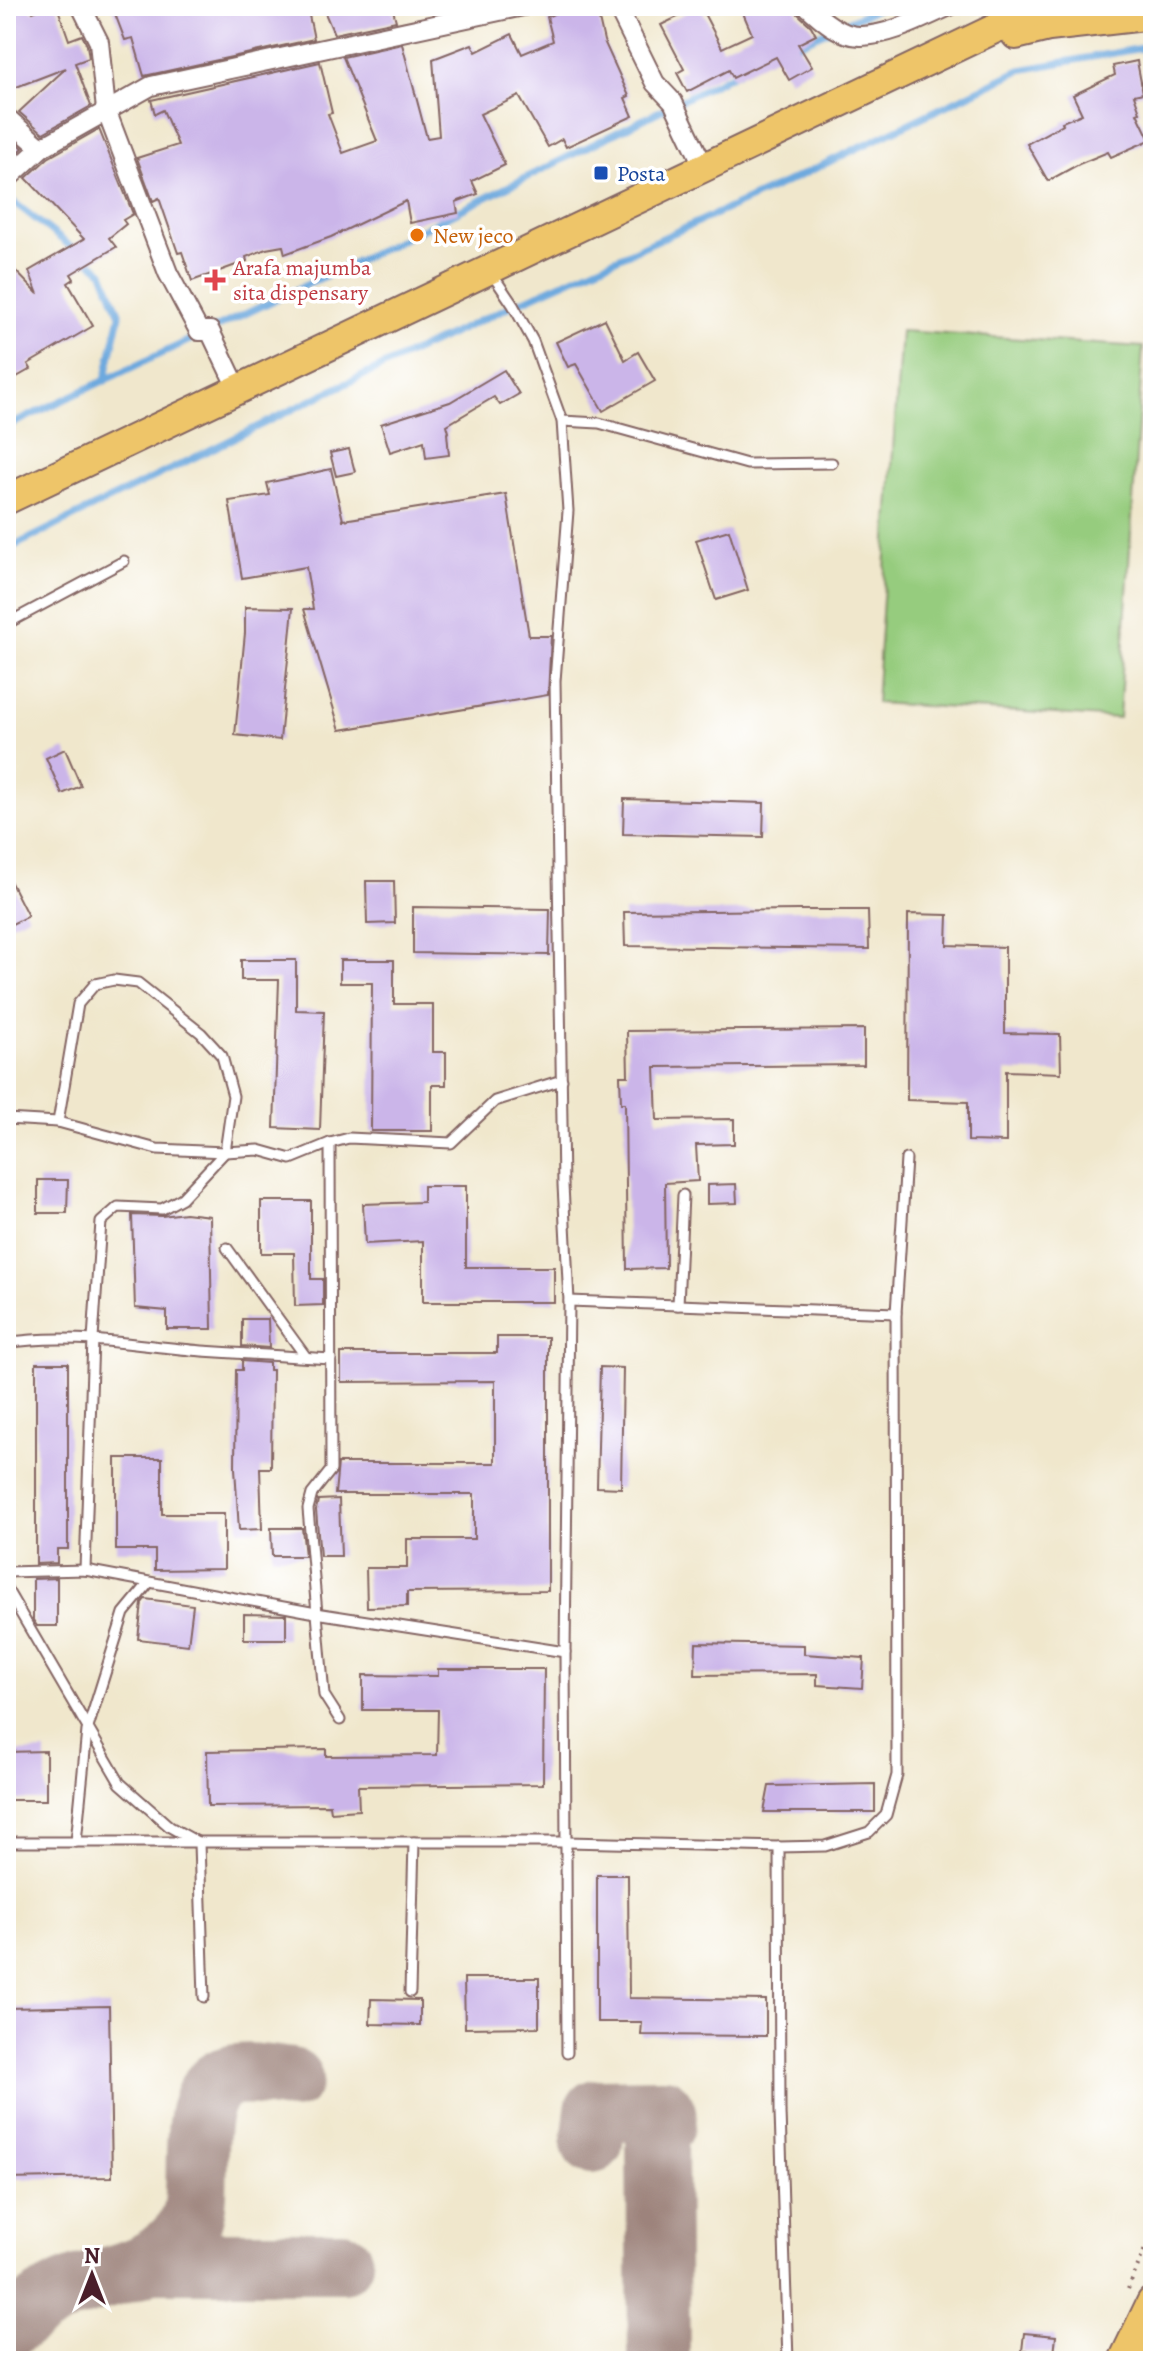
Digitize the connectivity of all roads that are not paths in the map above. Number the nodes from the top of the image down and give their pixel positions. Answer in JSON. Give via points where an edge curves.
{"nodes":[{"id":1,"x":81,"y":6,"type":"edge"},
{"id":2,"x":523,"y":6,"type":"edge"},
{"id":3,"x":617,"y":6,"type":"edge"},
{"id":4,"x":807,"y":6,"type":"edge"},
{"id":5,"x":950,"y":6,"type":"edge"},
{"id":6,"x":1051,"y":6,"type":"edge"},
{"id":7,"x":1153,"y":15,"type":"edge"},
{"id":8,"x":945,"y":52,"type":"junction"},
{"id":9,"x":106,"y":110,"type":"junction"},
{"id":10,"x":6,"y":117,"type":"edge"},
{"id":11,"x":41,"y":148,"type":"junction"},
{"id":12,"x":704,"y":167,"type":"junction"},
{"id":13,"x":6,"y":180,"type":"edge"},
{"id":14,"x":487,"y":267,"type":"junction"},
{"id":15,"x":238,"y":390,"type":"junction"},
{"id":16,"x":562,"y":421,"type":"junction"},
{"id":17,"x":832,"y":463,"type":"dead end"},
{"id":18,"x":6,"y":500,"type":"edge"},
{"id":19,"x":124,"y":561,"type":"dead end"},
{"id":20,"x":6,"y":624,"type":"edge"},
{"id":21,"x":562,"y":1080,"type":"junction"},
{"id":22,"x":6,"y":1119,"type":"edge"},
{"id":23,"x":58,"y":1122,"type":"junction"},
{"id":24,"x":330,"y":1143,"type":"junction"},
{"id":25,"x":225,"y":1152,"type":"junction"},
{"id":26,"x":906,"y":1159,"type":"dead end"},
{"id":27,"x":683,"y":1195,"type":"dead end"},
{"id":28,"x":227,"y":1248,"type":"dead end"},
{"id":29,"x":569,"y":1301,"type":"junction"},
{"id":30,"x":678,"y":1305,"type":"junction"},
{"id":31,"x":896,"y":1313,"type":"junction"},
{"id":32,"x":93,"y":1339,"type":"junction"},
{"id":33,"x":6,"y":1343,"type":"edge"},
{"id":34,"x":306,"y":1357,"type":"junction"},
{"id":35,"x":331,"y":1359,"type":"junction"},
{"id":36,"x":85,"y":1570,"type":"junction"},
{"id":37,"x":6,"y":1572,"type":"edge"},
{"id":38,"x":148,"y":1584,"type":"junction"},
{"id":39,"x":6,"y":1588,"type":"edge"},
{"id":40,"x":316,"y":1613,"type":"junction"},
{"id":41,"x":565,"y":1652,"type":"junction"},
{"id":42,"x":340,"y":1720,"type":"dead end"},
{"id":43,"x":87,"y":1731,"type":"junction"},
{"id":44,"x":6,"y":1842,"type":"edge"},
{"id":45,"x":76,"y":1842,"type":"junction"},
{"id":46,"x":414,"y":1842,"type":"junction"},
{"id":47,"x":567,"y":1842,"type":"junction"},
{"id":48,"x":199,"y":1843,"type":"junction"},
{"id":49,"x":779,"y":1847,"type":"junction"},
{"id":50,"x":410,"y":1992,"type":"dead end"},
{"id":51,"x":204,"y":1997,"type":"dead end"},
{"id":52,"x":567,"y":2053,"type":"dead end"},
{"id":53,"x":1153,"y":2303,"type":"edge"},
{"id":54,"x":788,"y":2361,"type":"edge"},
{"id":55,"x":1125,"y":2361,"type":"edge"}],
"edges":[{"from":1,"to":9,"type":"street","via":[[99,42]]},
{"from":2,"to":9,"type":"street","via":[[151,86]]},
{"from":3,"to":12,"type":"street"},
{"from":4,"to":5,"type":"street","via":[[827,25],[858,37],[900,28]]},
{"from":6,"to":8,"type":"main road"},
{"from":7,"to":8,"type":"main road","via":[[1049,27]]},
{"from":8,"to":12,"type":"main road"},
{"from":9,"to":11,"type":"street"},
{"from":9,"to":15,"type":"street","via":[[168,273],[199,331],[210,331]]},
{"from":10,"to":11,"type":"street"},
{"from":11,"to":13,"type":"street"},
{"from":12,"to":14,"type":"main road"},
{"from":14,"to":15,"type":"main road"},
{"from":14,"to":16,"type":"lane","via":[[533,341]]},
{"from":15,"to":18,"type":"main road"},
{"from":16,"to":17,"type":"lane","via":[[599,423],[747,464]]},
{"from":16,"to":21,"type":"lane","via":[[568,511],[555,681]]},
{"from":19,"to":20,"type":"lane"},
{"from":21,"to":24,"type":"lane","via":[[495,1101],[451,1143],[349,1138]]},
{"from":21,"to":29,"type":"lane"},
{"from":22,"to":23,"type":"lane"},
{"from":23,"to":25,"type":"lane","via":[[157,1149]]},
{"from":23,"to":25,"type":"lane","via":[[78,1004],[95,984],[138,983],[222,1056],[233,1096]]},
{"from":24,"to":25,"type":"lane","via":[[291,1159],[259,1150]]},
{"from":24,"to":35,"type":"lane"},
{"from":25,"to":32,"type":"lane","via":[[182,1198],[162,1209],[118,1207],[101,1222]]},
{"from":26,"to":31,"type":"lane"},
{"from":27,"to":30,"type":"lane"},
{"from":28,"to":34,"type":"lane"},
{"from":29,"to":30,"type":"lane"},
{"from":29,"to":41,"type":"lane"},
{"from":30,"to":31,"type":"lane"},
{"from":31,"to":49,"type":"lane","via":[[897,1775],[886,1815],[869,1832],[825,1846]]},
{"from":32,"to":33,"type":"lane"},
{"from":32,"to":34,"type":"lane"},
{"from":32,"to":36,"type":"lane"},
{"from":34,"to":35,"type":"lane"},
{"from":35,"to":40,"type":"lane","via":[[331,1470],[312,1494],[308,1509]]},
{"from":36,"to":37,"type":"lane"},
{"from":36,"to":38,"type":"lane"},
{"from":38,"to":40,"type":"lane"},
{"from":38,"to":43,"type":"lane","via":[[124,1613]]},
{"from":39,"to":43,"type":"lane"},
{"from":40,"to":41,"type":"lane"},
{"from":40,"to":42,"type":"lane","via":[[324,1695]]},
{"from":41,"to":47,"type":"lane"},
{"from":43,"to":45,"type":"lane"},
{"from":43,"to":48,"type":"lane","via":[[120,1783],[170,1827]]},
{"from":44,"to":45,"type":"lane"},
{"from":45,"to":48,"type":"lane"},
{"from":46,"to":47,"type":"lane"},
{"from":46,"to":48,"type":"lane"},
{"from":46,"to":50,"type":"lane"},
{"from":47,"to":49,"type":"lane"},
{"from":47,"to":52,"type":"lane"},
{"from":48,"to":51,"type":"lane"},
{"from":49,"to":54,"type":"lane"},
{"from":53,"to":55,"type":"highway"}]}
